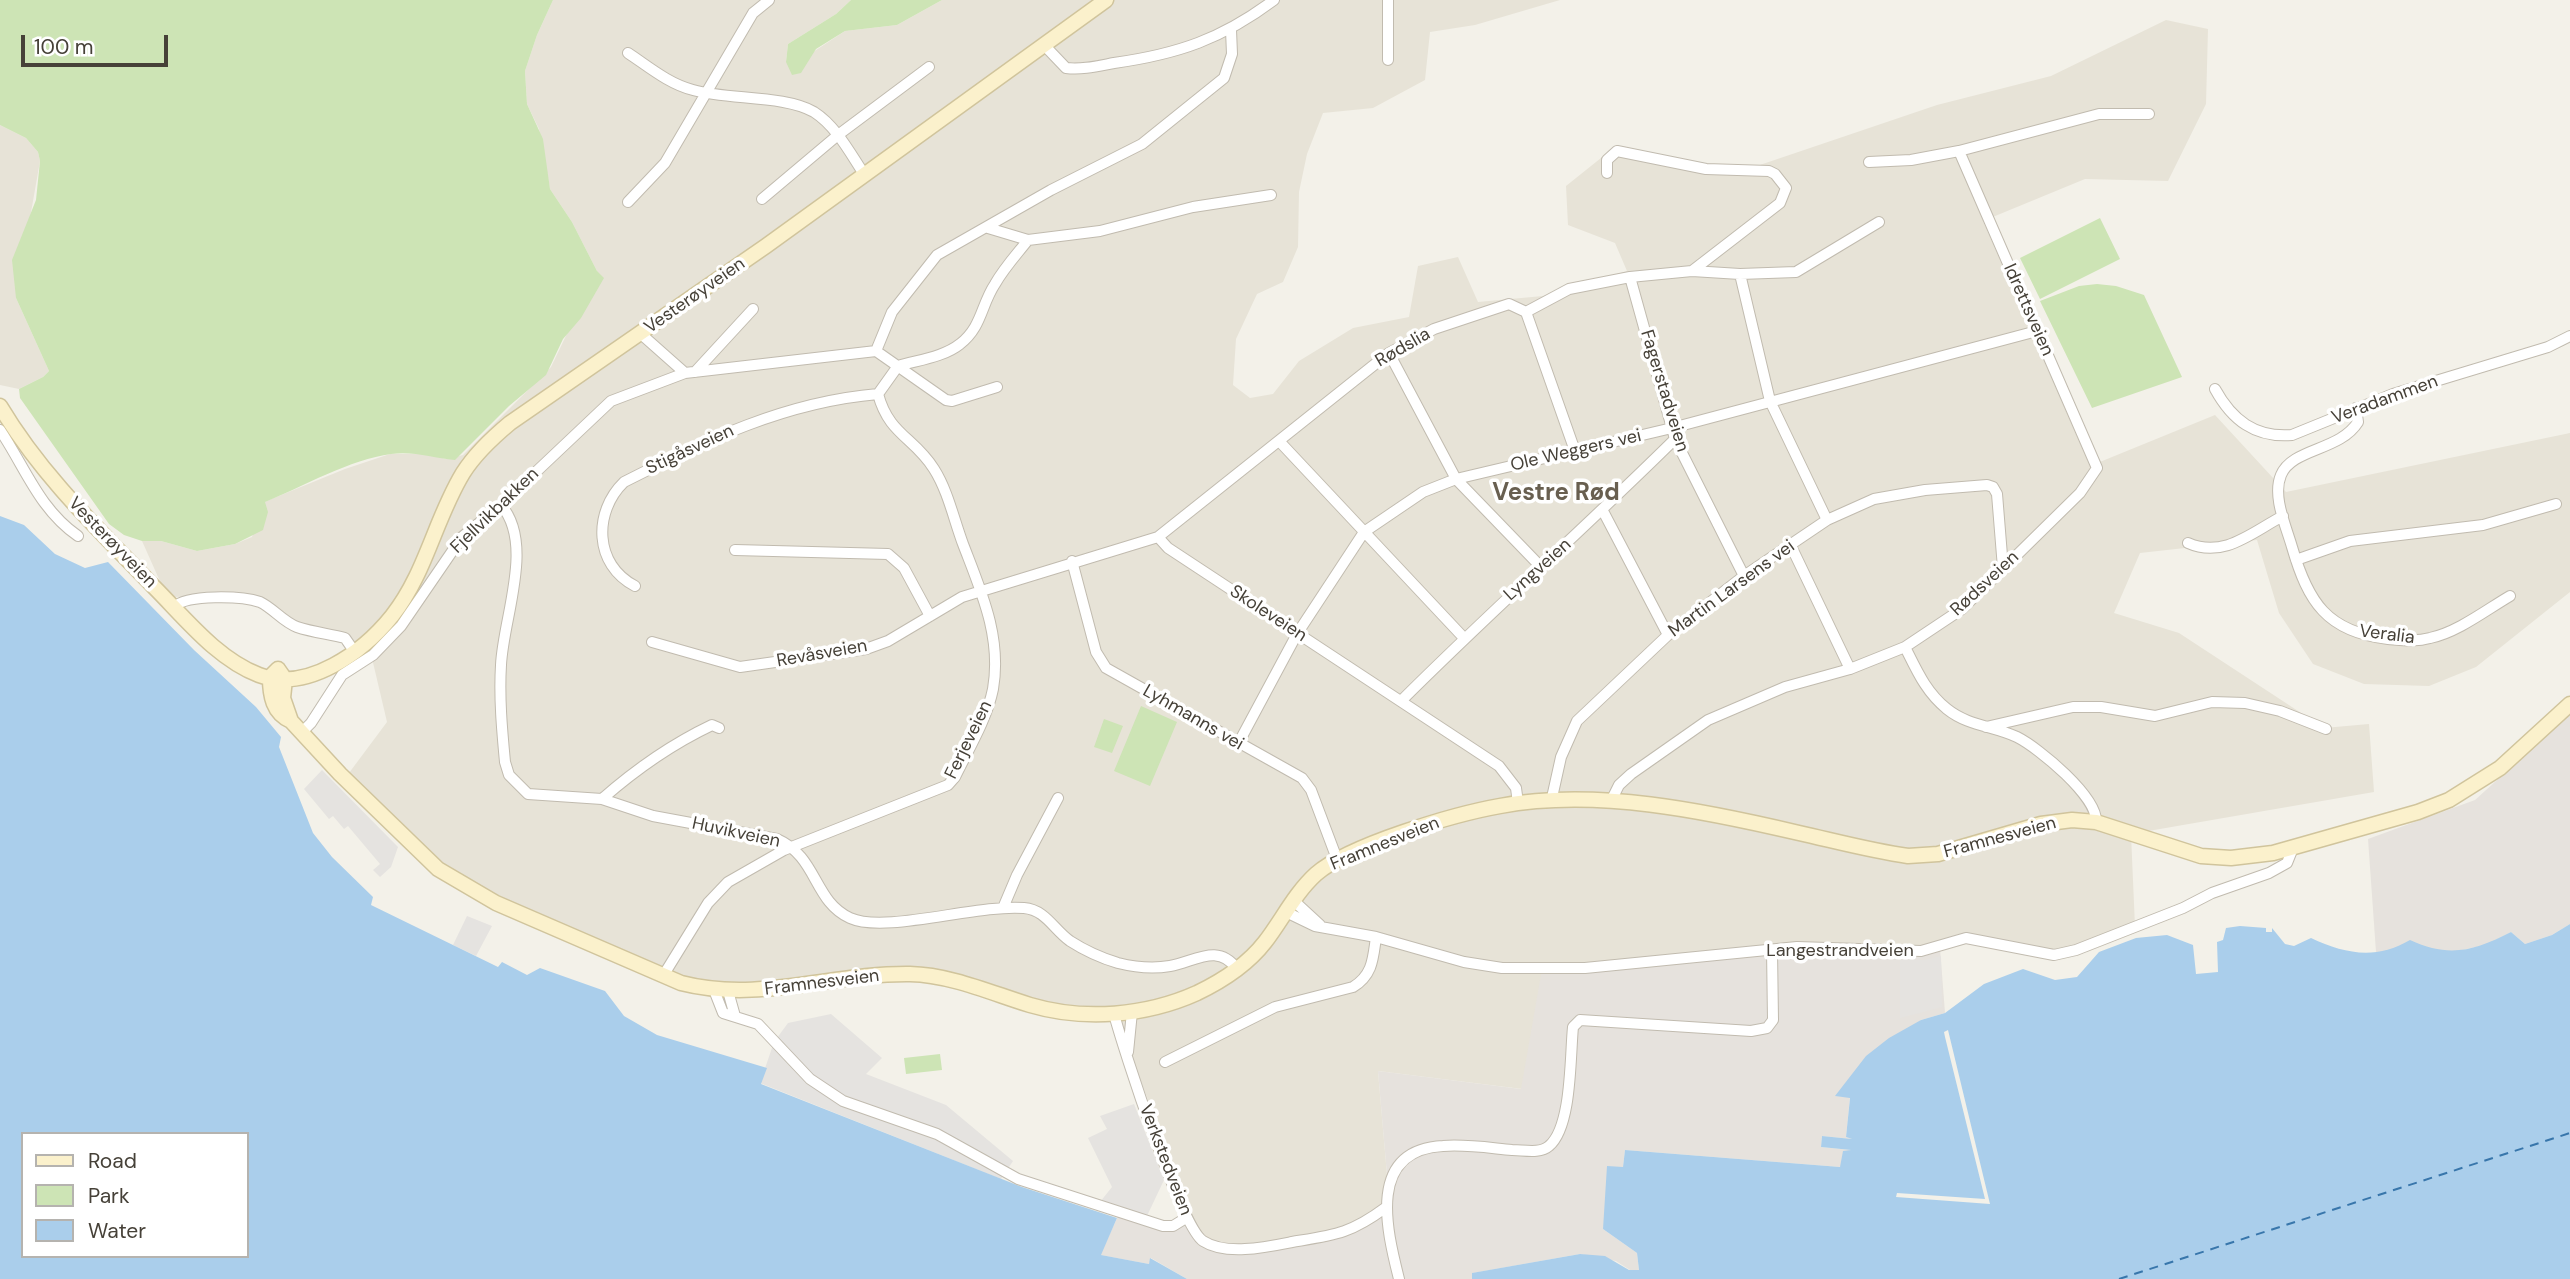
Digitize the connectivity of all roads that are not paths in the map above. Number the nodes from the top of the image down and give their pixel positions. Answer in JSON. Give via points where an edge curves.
{"nodes":[{"id":1,"x":769,"y":0,"type":"edge"},
{"id":2,"x":1106,"y":0,"type":"edge"},
{"id":3,"x":1274,"y":0,"type":"edge"},
{"id":4,"x":1388,"y":0,"type":"edge"},
{"id":5,"x":1231,"y":30,"type":"junction"},
{"id":6,"x":1044,"y":45,"type":"junction"},
{"id":7,"x":628,"y":53,"type":"dead end"},
{"id":8,"x":1388,"y":60,"type":"dead end"},
{"id":9,"x":929,"y":67,"type":"dead end"},
{"id":10,"x":708,"y":93,"type":"junction"},
{"id":11,"x":2149,"y":114,"type":"dead end"},
{"id":12,"x":838,"y":135,"type":"junction"},
{"id":13,"x":1959,"y":151,"type":"junction"},
{"id":14,"x":1869,"y":162,"type":"dead end"},
{"id":15,"x":1607,"y":173,"type":"dead end"},
{"id":16,"x":864,"y":174,"type":"junction"},
{"id":17,"x":1271,"y":195,"type":"dead end"},
{"id":18,"x":762,"y":199,"type":"dead end"},
{"id":19,"x":628,"y":202,"type":"dead end"},
{"id":20,"x":1879,"y":222,"type":"dead end"},
{"id":21,"x":988,"y":228,"type":"junction"},
{"id":22,"x":1028,"y":240,"type":"junction"},
{"id":23,"x":1692,"y":271,"type":"junction"},
{"id":24,"x":1740,"y":275,"type":"junction"},
{"id":25,"x":1630,"y":277,"type":"junction"},
{"id":26,"x":753,"y":309,"type":"dead end"},
{"id":27,"x":1526,"y":312,"type":"junction"},
{"id":28,"x":2037,"y":331,"type":"junction"},
{"id":29,"x":641,"y":334,"type":"junction"},
{"id":30,"x":2570,"y":335,"type":"edge"},
{"id":31,"x":876,"y":351,"type":"junction"},
{"id":32,"x":1389,"y":353,"type":"junction"},
{"id":33,"x":898,"y":366,"type":"junction"},
{"id":34,"x":690,"y":372,"type":"junction"},
{"id":35,"x":998,"y":387,"type":"dead end"},
{"id":36,"x":2215,"y":389,"type":"dead end"},
{"id":37,"x":878,"y":394,"type":"junction"},
{"id":38,"x":1770,"y":401,"type":"junction"},
{"id":39,"x":0,"y":405,"type":"edge"},
{"id":40,"x":2356,"y":408,"type":"junction"},
{"id":41,"x":1671,"y":428,"type":"junction"},
{"id":42,"x":0,"y":430,"type":"edge"},
{"id":43,"x":1675,"y":439,"type":"junction"},
{"id":44,"x":1279,"y":441,"type":"junction"},
{"id":45,"x":1575,"y":451,"type":"junction"},
{"id":46,"x":2097,"y":468,"type":"joint"},
{"id":47,"x":1457,"y":479,"type":"junction"},
{"id":48,"x":2556,"y":504,"type":"dead end"},
{"id":49,"x":501,"y":505,"type":"junction"},
{"id":50,"x":1602,"y":511,"type":"junction"},
{"id":51,"x":2283,"y":516,"type":"junction"},
{"id":52,"x":1827,"y":520,"type":"junction"},
{"id":53,"x":1364,"y":532,"type":"junction"},
{"id":54,"x":78,"y":536,"type":"dead end"},
{"id":55,"x":1158,"y":537,"type":"junction"},
{"id":56,"x":2188,"y":543,"type":"dead end"},
{"id":57,"x":1791,"y":546,"type":"junction"},
{"id":58,"x":735,"y":550,"type":"dead end"},
{"id":59,"x":2296,"y":560,"type":"junction"},
{"id":60,"x":1072,"y":561,"type":"junction"},
{"id":61,"x":1542,"y":568,"type":"junction"},
{"id":62,"x":2003,"y":568,"type":"junction"},
{"id":63,"x":1744,"y":576,"type":"junction"},
{"id":64,"x":635,"y":586,"type":"dead end"},
{"id":65,"x":981,"y":590,"type":"junction"},
{"id":66,"x":2510,"y":596,"type":"dead end"},
{"id":67,"x":174,"y":607,"type":"junction"},
{"id":68,"x":930,"y":615,"type":"junction"},
{"id":69,"x":1297,"y":634,"type":"junction"},
{"id":70,"x":1668,"y":635,"type":"junction"},
{"id":71,"x":1464,"y":638,"type":"junction"},
{"id":72,"x":652,"y":642,"type":"dead end"},
{"id":73,"x":1905,"y":647,"type":"junction"},
{"id":74,"x":354,"y":651,"type":"junction"},
{"id":75,"x":1850,"y":669,"type":"junction"},
{"id":76,"x":278,"y":675,"type":"junction"},
{"id":77,"x":1401,"y":701,"type":"junction"},
{"id":78,"x":2570,"y":704,"type":"edge"},
{"id":79,"x":719,"y":727,"type":"dead end"},
{"id":80,"x":1986,"y":727,"type":"junction"},
{"id":81,"x":2326,"y":729,"type":"dead end"},
{"id":82,"x":300,"y":733,"type":"junction"},
{"id":83,"x":1238,"y":744,"type":"junction"},
{"id":84,"x":1058,"y":798,"type":"dead end"},
{"id":85,"x":602,"y":799,"type":"junction"},
{"id":86,"x":1551,"y":802,"type":"junction"},
{"id":87,"x":1611,"y":802,"type":"junction"},
{"id":88,"x":1518,"y":803,"type":"junction"},
{"id":89,"x":2096,"y":822,"type":"junction"},
{"id":90,"x":793,"y":846,"type":"junction"},
{"id":91,"x":2293,"y":848,"type":"junction"},
{"id":92,"x":1337,"y":859,"type":"junction"},
{"id":93,"x":1290,"y":906,"type":"junction"},
{"id":94,"x":1003,"y":908,"type":"junction"},
{"id":95,"x":1376,"y":937,"type":"junction"},
{"id":96,"x":1772,"y":950,"type":"junction"},
{"id":97,"x":1237,"y":969,"type":"junction"},
{"id":98,"x":663,"y":976,"type":"junction"},
{"id":99,"x":721,"y":990,"type":"junction"},
{"id":100,"x":1132,"y":1012,"type":"junction"},
{"id":101,"x":1114,"y":1014,"type":"junction"},
{"id":102,"x":1128,"y":1052,"type":"junction"},
{"id":103,"x":1165,"y":1062,"type":"dead end"},
{"id":104,"x":1385,"y":1208,"type":"junction"},
{"id":105,"x":1186,"y":1218,"type":"junction"},
{"id":106,"x":1399,"y":1279,"type":"edge"}],
"edges":[{"from":1,"to":10,"type":"street","via":[[753,13]]},
{"from":2,"to":6,"type":"main road","name":"Vesterøyveien"},
{"from":3,"to":5,"type":"street"},
{"from":4,"to":8,"type":"street"},
{"from":5,"to":6,"type":"street","via":[[1172,52],[1075,69],[1066,68]]},
{"from":5,"to":21,"type":"street","via":[[1232,54],[1224,78],[1142,144]]},
{"from":6,"to":16,"type":"main road","name":"Vesterøyveien"},
{"from":7,"to":10,"type":"street","via":[[670,81]]},
{"from":9,"to":12,"type":"street"},
{"from":10,"to":12,"type":"street","via":[[803,106]]},
{"from":10,"to":19,"type":"street","via":[[664,163]]},
{"from":11,"to":13,"type":"street","via":[[2099,114]]},
{"from":12,"to":16,"type":"street"},
{"from":12,"to":18,"type":"street"},
{"from":13,"to":14,"type":"street"},
{"from":13,"to":28,"type":"street","name":"Idrettsveien"},
{"from":15,"to":23,"type":"street","via":[[1606,160],[1617,151],[1706,169],[1769,171],[1780,179],[1786,188],[1780,203]]},
{"from":16,"to":29,"type":"main road","name":"Vesterøyveien"},
{"from":17,"to":22,"type":"street","via":[[1100,231]]},
{"from":20,"to":24,"type":"street","via":[[1804,269]]},
{"from":21,"to":22,"type":"street"},
{"from":21,"to":31,"type":"street","via":[[951,245],[920,273],[892,312]]},
{"from":22,"to":33,"type":"street","via":[[996,281],[972,334],[944,353]]},
{"from":23,"to":24,"type":"street"},
{"from":23,"to":25,"type":"street"},
{"from":24,"to":38,"type":"street"},
{"from":25,"to":27,"type":"street","via":[[1554,294]]},
{"from":25,"to":41,"type":"street","name":"Fagerstadveien"},
{"from":26,"to":34,"type":"street"},
{"from":27,"to":32,"type":"street","name":"Rødslia","via":[[1509,304],[1490,309],[1434,329]]},
{"from":27,"to":45,"type":"street"},
{"from":28,"to":38,"type":"street","name":"Ole Weggers vei"},
{"from":28,"to":46,"type":"street","name":"Idrettsveien"},
{"from":29,"to":34,"type":"street"},
{"from":29,"to":74,"type":"main road","name":"Vesterøyveien","via":[[510,423],[476,456],[455,487],[406,597],[385,625]]},
{"from":30,"to":40,"type":"street","name":"Veradammen","via":[[2548,347]]},
{"from":31,"to":33,"type":"street"},
{"from":31,"to":34,"type":"street"},
{"from":32,"to":44,"type":"street","name":"Rødslia"},
{"from":32,"to":47,"type":"street"},
{"from":33,"to":35,"type":"street","via":[[946,400]]},
{"from":33,"to":37,"type":"street"},
{"from":34,"to":49,"type":"street","name":"Fjellvikbakken","via":[[611,401]]},
{"from":36,"to":40,"type":"street","name":"Veradammen","via":[[2239,421],[2276,437],[2306,431]]},
{"from":37,"to":64,"type":"street","name":"Stigåsveien","via":[[786,411],[735,429],[624,482],[613,493],[606,511],[602,540],[614,570]]},
{"from":37,"to":65,"type":"street","name":"Ferjeveien","via":[[884,416],[924,453],[937,473]]},
{"from":38,"to":41,"type":"street","name":"Ole Weggers vei"},
{"from":38,"to":52,"type":"street"},
{"from":39,"to":67,"type":"main road","name":"Vesterøyveien","via":[[55,484]]},
{"from":40,"to":51,"type":"street","name":"Veralia","via":[[2358,422],[2346,438],[2284,468],[2278,493]]},
{"from":41,"to":43,"type":"street","name":"Fagerstadveien"},
{"from":41,"to":45,"type":"street","name":"Ole Weggers vei"},
{"from":42,"to":54,"type":"street","via":[[38,498]]},
{"from":43,"to":50,"type":"street","name":"Lyngveien"},
{"from":43,"to":63,"type":"street","name":"Fagerstadveien"},
{"from":44,"to":53,"type":"street"},
{"from":44,"to":55,"type":"street","name":"Rødslia"},
{"from":45,"to":47,"type":"street","name":"Ole Weggers vei"},
{"from":46,"to":62,"type":"street","name":"Rødsveien","via":[[2080,493]]},
{"from":47,"to":53,"type":"street","name":"Ole Weggers vei","via":[[1423,492]]},
{"from":47,"to":61,"type":"street"},
{"from":48,"to":59,"type":"street","via":[[2483,525],[2350,541]]},
{"from":49,"to":82,"type":"street","name":"Fjellvikbakken","via":[[462,537],[401,626],[373,655],[342,676]]},
{"from":49,"to":85,"type":"street","name":"Huvikveien","via":[[515,529],[517,560],[500,667],[509,775],[528,794]]},
{"from":50,"to":61,"type":"street","name":"Lyngveien"},
{"from":50,"to":70,"type":"street"},
{"from":51,"to":56,"type":"street","via":[[2231,545],[2200,548]]},
{"from":51,"to":59,"type":"street","name":"Veralia"},
{"from":52,"to":57,"type":"street","name":"Martin Larsens vei"},
{"from":52,"to":62,"type":"street","name":"Martin Larsens vei","via":[[1894,494],[1993,487]]},
{"from":53,"to":69,"type":"street","name":"Ole Weggers vei"},
{"from":53,"to":71,"type":"street"},
{"from":55,"to":60,"type":"street"},
{"from":55,"to":69,"type":"street","name":"Skoleveien"},
{"from":57,"to":63,"type":"street","name":"Martin Larsens vei"},
{"from":57,"to":75,"type":"street"},
{"from":58,"to":68,"type":"street","via":[[888,554],[904,568]]},
{"from":59,"to":66,"type":"street","name":"Veralia","via":[[2309,594],[2322,612],[2339,626],[2365,636],[2411,641],[2432,638]]},
{"from":60,"to":65,"type":"street"},
{"from":60,"to":83,"type":"street","name":"Lyhmanns vei","via":[[1096,652],[1107,668]]},
{"from":61,"to":71,"type":"street","name":"Lyngveien"},
{"from":62,"to":73,"type":"street","name":"Rødsveien","via":[[1962,609]]},
{"from":63,"to":70,"type":"street","name":"Martin Larsens vei"},
{"from":65,"to":68,"type":"street","name":"Revåsveien"},
{"from":65,"to":90,"type":"street","name":"Ferjeveien","via":[[994,641],[993,688],[955,777],[931,794]]},
{"from":67,"to":74,"type":"street","via":[[189,598],[260,603],[293,626],[345,638]]},
{"from":67,"to":76,"type":"main road","name":"Vesterøyveien","via":[[213,646],[241,664]]},
{"from":68,"to":72,"type":"street","name":"Revåsveien","via":[[866,649],[755,666],[730,666]]},
{"from":69,"to":77,"type":"street","name":"Skoleveien"},
{"from":69,"to":83,"type":"street","name":"Ole Weggers vei"},
{"from":70,"to":86,"type":"street","name":"Martin Larsens vei","via":[[1577,721],[1561,757]]},
{"from":71,"to":77,"type":"street","name":"Lyngveien"},
{"from":73,"to":75,"type":"street","name":"Rødsveien"},
{"from":73,"to":80,"type":"street","via":[[1936,699],[1958,716]]},
{"from":74,"to":76,"type":"main road","name":"Vesterøyveien"},
{"from":75,"to":87,"type":"street","name":"Rødsveien","via":[[1785,687],[1708,720],[1619,785]]},
{"from":76,"to":82,"type":"main road","name":"Framnesveien","via":[[274,706]]},
{"from":77,"to":88,"type":"street","name":"Skoleveien","via":[[1499,766],[1516,788]]},
{"from":78,"to":91,"type":"main road","name":"Framnesveien","via":[[2500,768],[2459,795],[2418,812]]},
{"from":79,"to":85,"type":"street","via":[[712,725],[678,744]]},
{"from":80,"to":81,"type":"street","via":[[2073,707],[2155,716],[2212,702],[2280,711]]},
{"from":80,"to":89,"type":"street","via":[[2018,737],[2045,758],[2087,797],[2095,808]]},
{"from":82,"to":98,"type":"main road","name":"Framnesveien","via":[[423,856],[458,883]]},
{"from":83,"to":92,"type":"street","name":"Lyhmanns vei","via":[[1307,783]]},
{"from":84,"to":94,"type":"street"},
{"from":85,"to":90,"type":"street","name":"Huvikveien","via":[[653,816]]},
{"from":86,"to":87,"type":"main road","name":"Framnesveien"},
{"from":86,"to":88,"type":"main road","name":"Framnesveien"},
{"from":87,"to":89,"type":"main road","name":"Framnesveien","via":[[1679,809],[1908,856],[1938,855],[2041,824]]},
{"from":88,"to":92,"type":"main road","name":"Framnesveien","via":[[1450,818]]},
{"from":89,"to":91,"type":"main road","name":"Framnesveien","via":[[2209,857],[2258,856]]},
{"from":90,"to":94,"type":"street","name":"Huvikveien","via":[[826,899],[838,911],[868,924]]},
{"from":90,"to":98,"type":"street","name":"Ferjeveien","via":[[728,882],[708,903]]},
{"from":91,"to":96,"type":"street","name":"Langestrandveien","via":[[2287,863],[2269,873],[2067,953],[2046,954],[1966,938],[1921,951]]},
{"from":92,"to":93,"type":"main road","name":"Framnesveien","via":[[1308,882]]},
{"from":93,"to":95,"type":"street","name":"Langestrandveien","via":[[1315,926]]},
{"from":93,"to":97,"type":"main road","name":"Framnesveien","via":[[1261,947]]},
{"from":94,"to":97,"type":"street","name":"Huvikveien","via":[[1038,911],[1069,940],[1118,963],[1170,966],[1216,954]]},
{"from":95,"to":96,"type":"street","name":"Langestrandveien","via":[[1464,962],[1529,969]]},
{"from":95,"to":103,"type":"street","via":[[1371,968],[1353,987],[1275,1007]]},
{"from":96,"to":104,"type":"street","via":[[1771,1026],[1751,1031],[1580,1020],[1573,1027],[1566,1107],[1547,1148],[1428,1148],[1398,1168],[1388,1186]]},
{"from":97,"to":100,"type":"main road","name":"Framnesveien","via":[[1198,993]]},
{"from":98,"to":99,"type":"main road","name":"Framnesveien"},
{"from":99,"to":101,"type":"main road","name":"Framnesveien","via":[[761,991],[876,976],[927,975],[1035,1007]]},
{"from":99,"to":105,"type":"street","via":[[723,1013],[758,1024],[810,1079],[843,1101],[937,1134],[1045,1189],[1163,1226]]},
{"from":100,"to":101,"type":"main road","name":"Framnesveien"},
{"from":100,"to":102,"type":"street","name":"Verkstedveien"},
{"from":101,"to":102,"type":"street","name":"Verkstedveien"},
{"from":102,"to":105,"type":"street","name":"Verkstedveien"},
{"from":104,"to":105,"type":"street","name":"Verkstedveien","via":[[1348,1232],[1246,1248],[1209,1244]]},
{"from":104,"to":106,"type":"street"}]}
